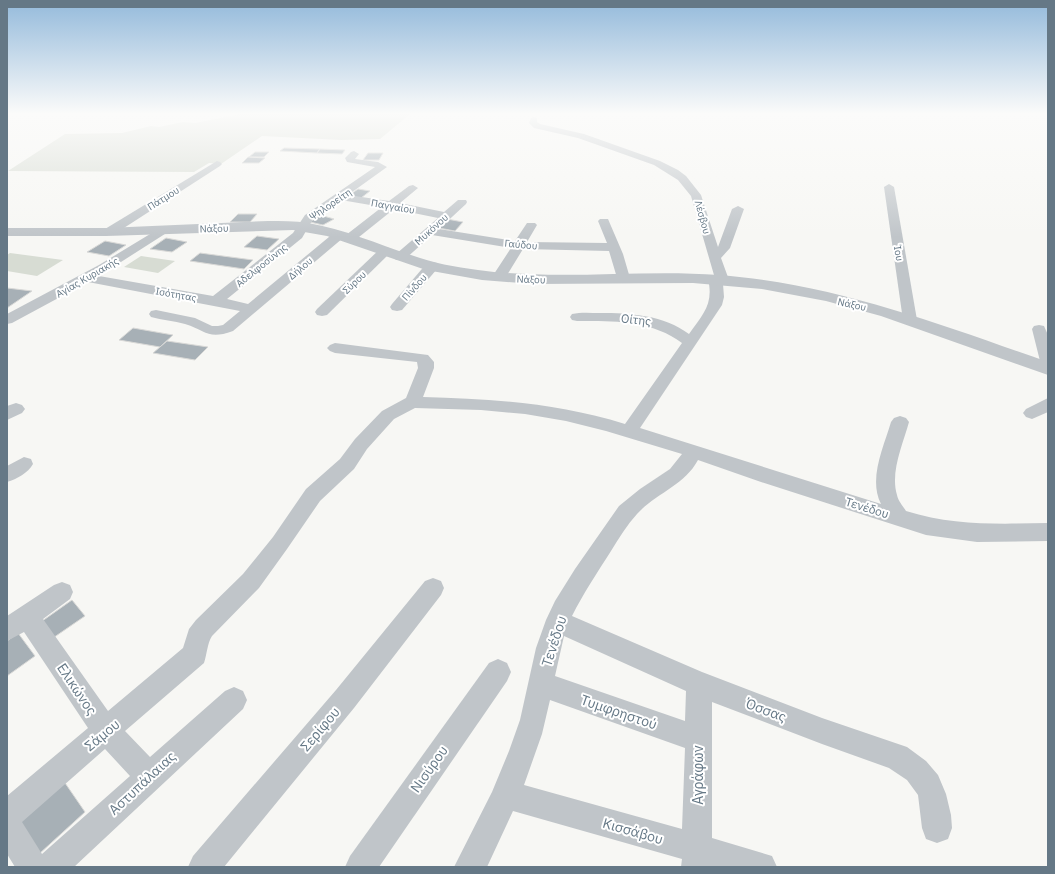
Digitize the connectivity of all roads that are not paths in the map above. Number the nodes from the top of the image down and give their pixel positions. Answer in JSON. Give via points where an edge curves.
{"nodes":[{"id":1,"x":353,"y":155,"type":"edge"},
{"id":2,"x":634,"y":155,"type":"edge"},
{"id":3,"x":217,"y":164,"type":"dead end"},
{"id":4,"x":889,"y":187,"type":"dead end"},
{"id":5,"x":413,"y":188,"type":"dead end"},
{"id":6,"x":340,"y":197,"type":"junction"},
{"id":7,"x":462,"y":202,"type":"dead end"},
{"id":8,"x":392,"y":205,"type":"junction"},
{"id":9,"x":738,"y":209,"type":"dead end"},
{"id":10,"x":446,"y":216,"type":"junction"},
{"id":11,"x":604,"y":221,"type":"dead end"},
{"id":12,"x":531,"y":225,"type":"dead end"},
{"id":13,"x":303,"y":227,"type":"junction"},
{"id":14,"x":164,"y":230,"type":"junction"},
{"id":15,"x":430,"y":231,"type":"junction"},
{"id":16,"x":7,"y":232,"type":"edge"},
{"id":17,"x":109,"y":232,"type":"junction"},
{"id":18,"x":345,"y":237,"type":"junction"},
{"id":19,"x":518,"y":245,"type":"junction"},
{"id":20,"x":613,"y":247,"type":"junction"},
{"id":21,"x":392,"y":254,"type":"junction"},
{"id":22,"x":715,"y":257,"type":"junction"},
{"id":23,"x":432,"y":266,"type":"junction"},
{"id":24,"x":499,"y":277,"type":"junction"},
{"id":25,"x":87,"y":278,"type":"junction"},
{"id":26,"x":623,"y":278,"type":"junction"},
{"id":27,"x":718,"y":280,"type":"junction"},
{"id":28,"x":216,"y":301,"type":"junction"},
{"id":29,"x":256,"y":305,"type":"junction"},
{"id":30,"x":397,"y":307,"type":"dead end"},
{"id":31,"x":322,"y":312,"type":"dead end"},
{"id":32,"x":156,"y":314,"type":"dead end"},
{"id":33,"x":577,"y":317,"type":"dead end"},
{"id":34,"x":7,"y":320,"type":"edge"},
{"id":35,"x":910,"y":320,"type":"junction"},
{"id":36,"x":1039,"y":329,"type":"dead end"},
{"id":37,"x":691,"y":342,"type":"junction"},
{"id":38,"x":335,"y":348,"type":"dead end"},
{"id":39,"x":1048,"y":361,"type":"edge"},
{"id":40,"x":1048,"y":369,"type":"edge"},
{"id":41,"x":412,"y":402,"type":"junction"},
{"id":42,"x":1048,"y":404,"type":"edge"},
{"id":43,"x":1032,"y":413,"type":"dead end"},
{"id":44,"x":900,"y":422,"type":"dead end"},
{"id":45,"x":629,"y":431,"type":"junction"},
{"id":46,"x":693,"y":450,"type":"junction"},
{"id":47,"x":24,"y":464,"type":"dead end"},
{"id":48,"x":7,"y":475,"type":"edge"},
{"id":49,"x":899,"y":518,"type":"junction"},
{"id":50,"x":1048,"y":532,"type":"edge"},
{"id":51,"x":433,"y":588,"type":"dead end"},
{"id":52,"x":62,"y":592,"type":"dead end"},
{"id":53,"x":558,"y":622,"type":"junction"},
{"id":54,"x":17,"y":623,"type":"edge"},
{"id":55,"x":498,"y":672,"type":"dead end"},
{"id":56,"x":541,"y":684,"type":"junction"},
{"id":57,"x":699,"y":684,"type":"junction"},
{"id":58,"x":234,"y":700,"type":"dead end"},
{"id":59,"x":106,"y":731,"type":"junction"},
{"id":60,"x":698,"y":739,"type":"junction"},
{"id":61,"x":149,"y":776,"type":"junction"},
{"id":62,"x":506,"y":794,"type":"junction"},
{"id":63,"x":7,"y":815,"type":"edge"},
{"id":64,"x":7,"y":826,"type":"edge"},
{"id":65,"x":937,"y":828,"type":"dead end"},
{"id":66,"x":697,"y":858,"type":"edge"},
{"id":67,"x":32,"y":867,"type":"edge"},
{"id":68,"x":51,"y":867,"type":"edge"},
{"id":69,"x":204,"y":867,"type":"edge"},
{"id":70,"x":361,"y":867,"type":"edge"},
{"id":71,"x":470,"y":867,"type":"edge"},
{"id":72,"x":760,"y":867,"type":"edge"}],
"edges":[{"from":1,"to":6,"type":"street","name":"Ψηλορείτη","via":[[350,160],[382,167]]},
{"from":2,"to":22,"type":"street","name":"Λέσβου","via":[[674,172],[690,187],[696,195]]},
{"from":3,"to":17,"type":"street","name":"Πάτμου"},
{"from":4,"to":35,"type":"street","name":"Ίου"},
{"from":5,"to":8,"type":"street","name":"Δήλου"},
{"from":6,"to":8,"type":"street","name":"Παγγαίου"},
{"from":6,"to":13,"type":"street","name":"Ψηλορείτη","via":[[309,217]]},
{"from":7,"to":10,"type":"street","name":"Μυκόνου"},
{"from":8,"to":10,"type":"street","name":"Παγγαίου"},
{"from":8,"to":18,"type":"street","name":"Δήλου"},
{"from":9,"to":22,"type":"street","via":[[724,248]]},
{"from":10,"to":15,"type":"street","name":"Μυκόνου"},
{"from":11,"to":20,"type":"street"},
{"from":12,"to":19,"type":"street"},
{"from":13,"to":14,"type":"street","name":"Νάξου"},
{"from":13,"to":18,"type":"street","name":"Νάξου"},
{"from":13,"to":28,"type":"street","name":"Αδελφοσύνης","via":[[295,238]]},
{"from":14,"to":17,"type":"street","name":"Νάξου"},
{"from":14,"to":25,"type":"street","name":"Αγίας Κυριακής"},
{"from":15,"to":19,"type":"street","name":"Γαύδου"},
{"from":15,"to":21,"type":"street","name":"Μυκόνου"},
{"from":16,"to":17,"type":"street","name":"Νάξου"},
{"from":18,"to":21,"type":"street","name":"Νάξου"},
{"from":18,"to":29,"type":"street","name":"Δήλου"},
{"from":19,"to":20,"type":"street","name":"Γαύδου"},
{"from":19,"to":24,"type":"street"},
{"from":20,"to":26,"type":"street"},
{"from":21,"to":23,"type":"street","name":"Νάξου"},
{"from":21,"to":31,"type":"street","name":"Σύρου"},
{"from":22,"to":27,"type":"street","name":"Λέσβου"},
{"from":23,"to":24,"type":"street","name":"Νάξου"},
{"from":23,"to":30,"type":"street","name":"Πίνδου"},
{"from":24,"to":26,"type":"street","name":"Νάξου","via":[[577,280]]},
{"from":25,"to":28,"type":"street","name":"Ισότητας"},
{"from":25,"to":34,"type":"street","name":"Αγίας Κυριακής"},
{"from":26,"to":27,"type":"street","name":"Νάξου"},
{"from":27,"to":35,"type":"street","name":"Νάξου","via":[[807,294],[887,312]]},
{"from":27,"to":37,"type":"street","name":"Λέσβου","via":[[719,294]]},
{"from":28,"to":29,"type":"street","name":"Ισότητας"},
{"from":29,"to":32,"type":"street","name":"Δήλου","via":[[228,328],[219,331],[190,321]]},
{"from":33,"to":37,"type":"street","name":"Οίτης","via":[[646,320],[677,331]]},
{"from":35,"to":40,"type":"street","name":"Νάξου"},
{"from":36,"to":39,"type":"street"},
{"from":37,"to":45,"type":"street","name":"Λέσβου"},
{"from":38,"to":41,"type":"street","via":[[422,358],[426,362],[426,368]]},
{"from":41,"to":45,"type":"street","name":"Τενέδου","via":[[525,408],[566,415]]},
{"from":41,"to":59,"type":"street","name":"Σάμου","via":[[388,415],[361,444],[347,464],[313,495],[251,581],[206,624],[196,639],[195,654]]},
{"from":42,"to":43,"type":"street"},
{"from":44,"to":49,"type":"street","via":[[885,486],[886,496]]},
{"from":45,"to":46,"type":"street","name":"Τενέδου"},
{"from":46,"to":49,"type":"street","name":"Τενέδου","via":[[768,477]]},
{"from":46,"to":53,"type":"street","name":"Τενέδου","via":[[685,468],[638,500],[616,526],[572,594]]},
{"from":47,"to":48,"type":"street"},
{"from":49,"to":50,"type":"street","name":"Τενέδου","via":[[926,526],[963,532]]},
{"from":51,"to":69,"type":"street","name":"Σερίφου","via":[[345,699]]},
{"from":52,"to":54,"type":"street"},
{"from":53,"to":56,"type":"street","name":"Τενέδου"},
{"from":53,"to":57,"type":"street","name":"Όσσας"},
{"from":54,"to":59,"type":"street","name":"Ελικώνος"},
{"from":55,"to":70,"type":"street","name":"Νισύρου"},
{"from":56,"to":60,"type":"street","name":"Τυμφρηστού"},
{"from":56,"to":62,"type":"street","name":"Τενέδου","via":[[529,734]]},
{"from":57,"to":60,"type":"street","name":"Αγράφων"},
{"from":57,"to":65,"type":"street","name":"Όσσας","via":[[897,757],[907,763],[919,772],[930,786],[934,797]]},
{"from":58,"to":61,"type":"street","name":"Αστυπάλαιας"},
{"from":59,"to":61,"type":"street","name":"Ελικώνος"},
{"from":59,"to":63,"type":"street","name":"Σάμου"},
{"from":60,"to":66,"type":"street","name":"Αγράφων"},
{"from":61,"to":68,"type":"street","name":"Αστυπάλαιας"},
{"from":62,"to":66,"type":"street","name":"Κισσάβου"},
{"from":62,"to":71,"type":"street","name":"Τενέδου"},
{"from":64,"to":67,"type":"street"},
{"from":66,"to":72,"type":"street","name":"Κισσάβου"}]}
